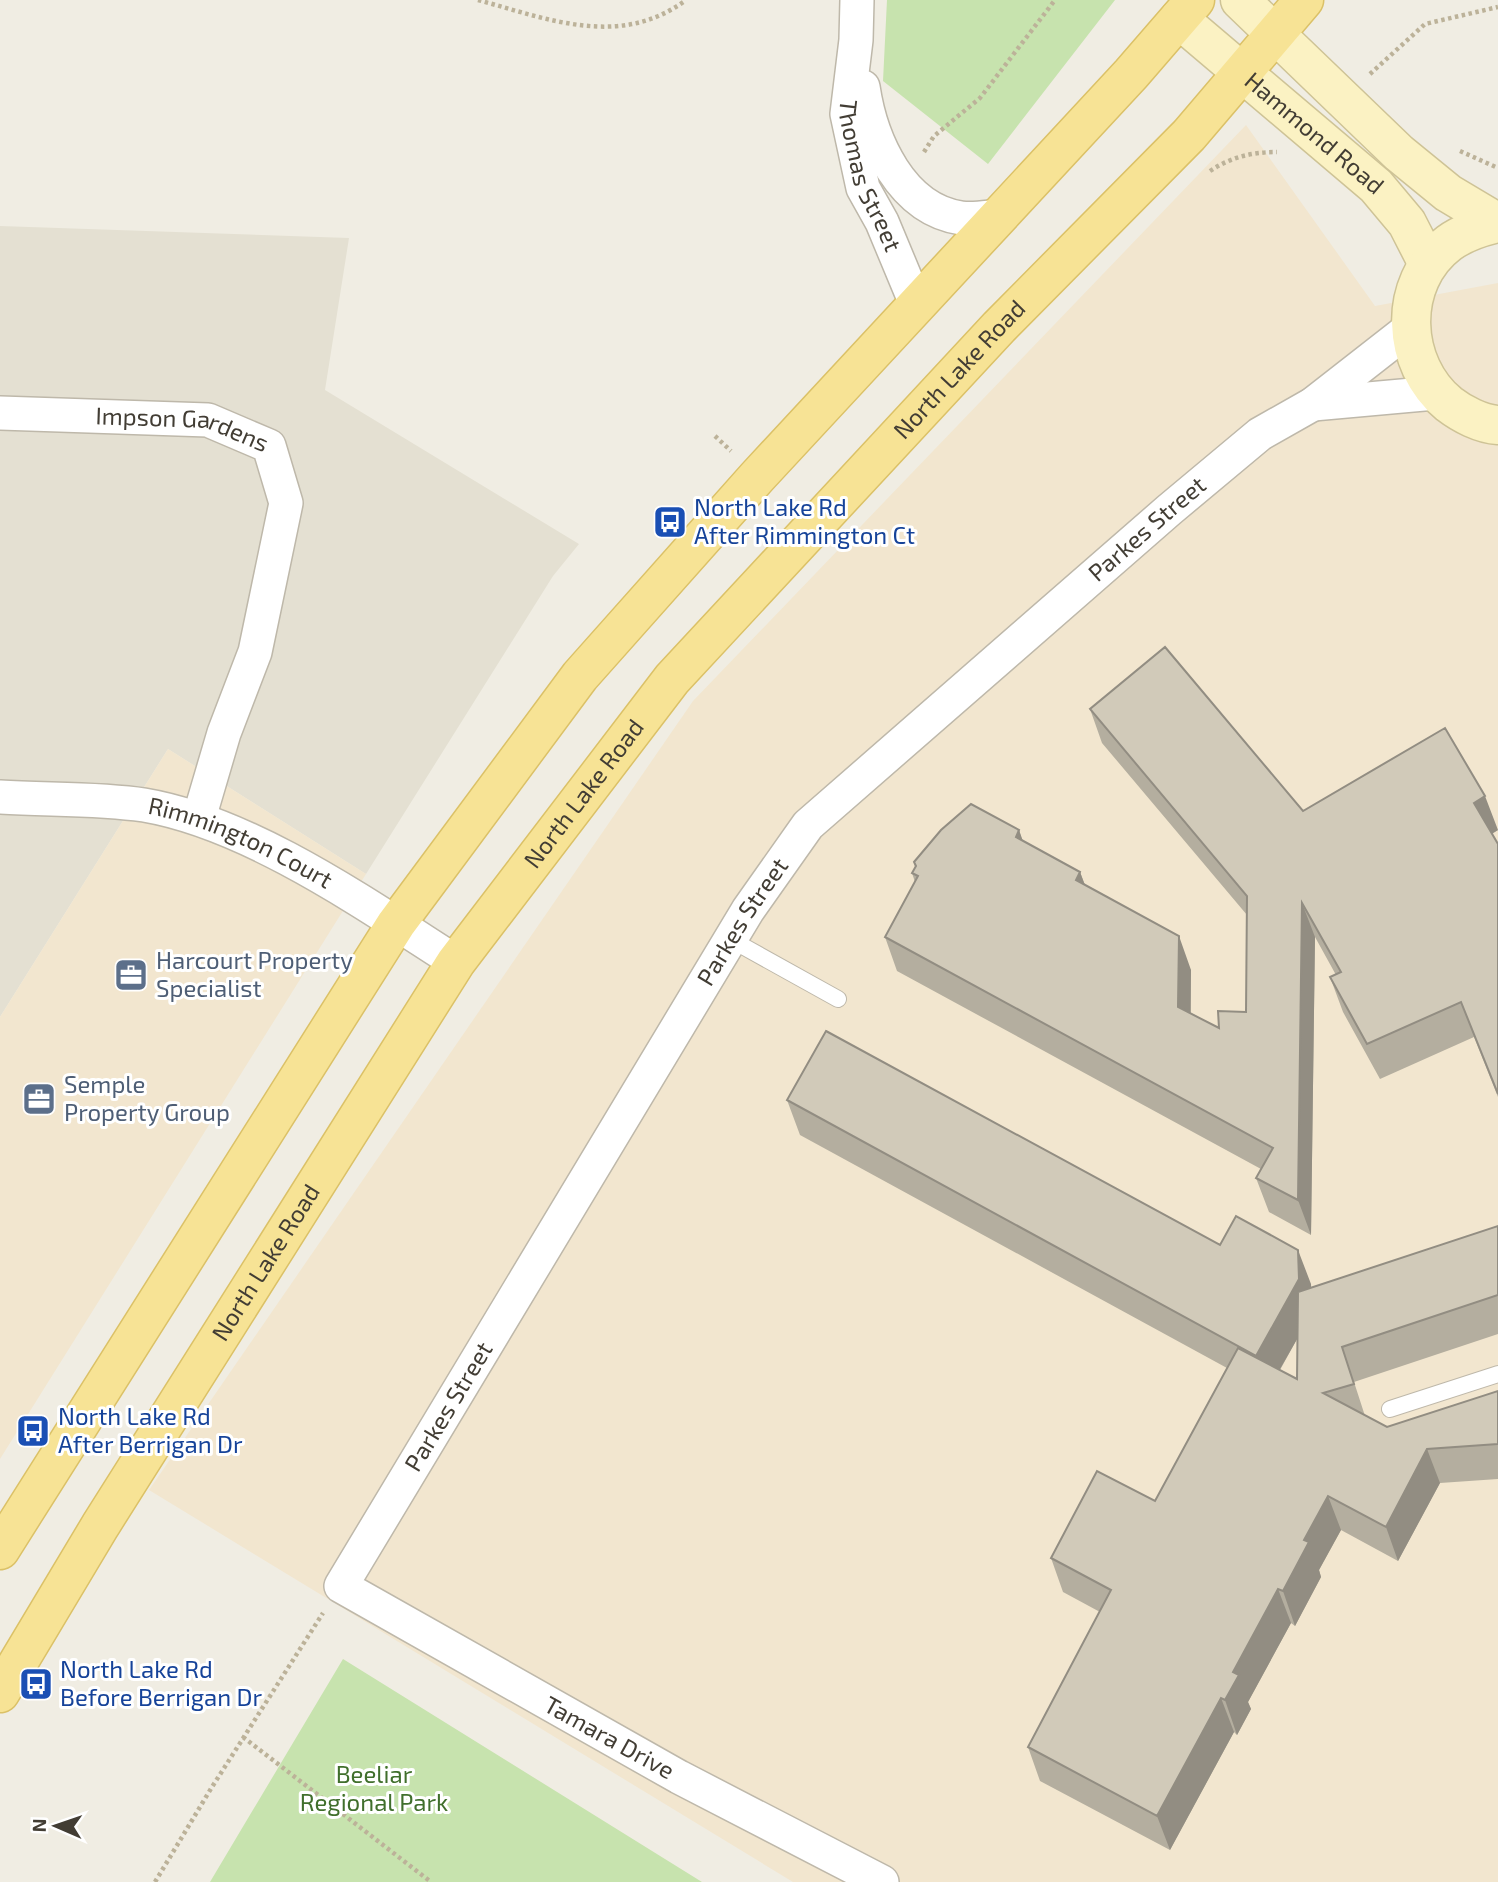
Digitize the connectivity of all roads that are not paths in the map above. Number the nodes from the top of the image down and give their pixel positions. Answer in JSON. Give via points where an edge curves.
{"nodes":[{"id":1,"x":857,"y":0,"type":"edge"},
{"id":2,"x":1240,"y":0,"type":"edge"},
{"id":3,"x":1304,"y":0,"type":"edge"},
{"id":4,"x":1187,"y":10,"type":"edge"},
{"id":5,"x":1275,"y":34,"type":"junction"},
{"id":6,"x":856,"y":40,"type":"junction"},
{"id":7,"x":1242,"y":72,"type":"junction"},
{"id":8,"x":999,"y":216,"type":"junction"},
{"id":9,"x":1498,"y":223,"type":"edge"},
{"id":10,"x":1429,"y":264,"type":"junction"},
{"id":11,"x":917,"y":306,"type":"junction"},
{"id":12,"x":1409,"y":329,"type":"junction"},
{"id":13,"x":1435,"y":393,"type":"junction"},
{"id":14,"x":1313,"y":404,"type":"junction"},
{"id":15,"x":0,"y":413,"type":"edge"},
{"id":16,"x":1498,"y":425,"type":"edge"},
{"id":17,"x":0,"y":797,"type":"edge"},
{"id":18,"x":199,"y":818,"type":"junction"},
{"id":19,"x":396,"y":924,"type":"junction"},
{"id":20,"x":730,"y":939,"type":"junction"},
{"id":21,"x":456,"y":962,"type":"junction"},
{"id":22,"x":838,"y":999,"type":"dead end"},
{"id":23,"x":1498,"y":1374,"type":"edge"},
{"id":24,"x":1390,"y":1409,"type":"dead end"},
{"id":25,"x":0,"y":1550,"type":"edge"},
{"id":26,"x":341,"y":1586,"type":"joint"},
{"id":27,"x":0,"y":1693,"type":"edge"},
{"id":28,"x":881,"y":1882,"type":"edge"}],
"edges":[{"from":1,"to":6,"type":"street","name":"Thomas Street"},
{"from":2,"to":5,"type":"main road","name":"Hammond Road"},
{"from":3,"to":5,"type":"main road","name":"North Lake Road"},
{"from":4,"to":7,"type":"main road","name":"Hammond Road"},
{"from":4,"to":8,"type":"main road"},
{"from":5,"to":7,"type":"main road","name":"North Lake Road"},
{"from":5,"to":9,"type":"main road","name":"Hammond Road","via":[[1399,153],[1448,193]]},
{"from":6,"to":8,"type":"street","name":"Thomas Street","via":[[868,117],[903,187],[927,207],[962,219]]},
{"from":6,"to":11,"type":"street","name":"Thomas Street","via":[[847,114],[863,188]]},
{"from":7,"to":10,"type":"main road","name":"Hammond Road","via":[[1376,186],[1407,223]]},
{"from":7,"to":21,"type":"main road","name":"North Lake Road","via":[[1189,135],[999,327],[671,678]]},
{"from":8,"to":11,"type":"main road"},
{"from":9,"to":10,"type":"main road","via":[[1471,230],[1447,244]]},
{"from":10,"to":12,"type":"main road","via":[[1414,295]]},
{"from":11,"to":19,"type":"main road","via":[[607,645]]},
{"from":12,"to":13,"type":"main road","via":[[1417,363]]},
{"from":12,"to":14,"type":"street","name":"Parkes Street"},
{"from":13,"to":14,"type":"street","name":"Parkes Street"},
{"from":13,"to":16,"type":"main road","via":[[1460,413]]},
{"from":14,"to":20,"type":"street","name":"Parkes Street","via":[[1260,434],[808,825]]},
{"from":15,"to":18,"type":"street","name":"Impson Gardens","via":[[208,420],[269,446],[286,503],[255,652]]},
{"from":17,"to":18,"type":"street","name":"Rimmington Court","via":[[142,805]]},
{"from":18,"to":19,"type":"street","name":"Rimmington Court","via":[[259,843]]},
{"from":19,"to":21,"type":"street","name":"Rimmington Court"},
{"from":19,"to":25,"type":"main road"},
{"from":20,"to":22,"type":"lane"},
{"from":20,"to":26,"type":"street","name":"Parkes Street"},
{"from":21,"to":27,"type":"main road","name":"North Lake Road"},
{"from":23,"to":24,"type":"lane"},
{"from":26,"to":28,"type":"street","name":"Tamara Drive","via":[[679,1777]]}]}
